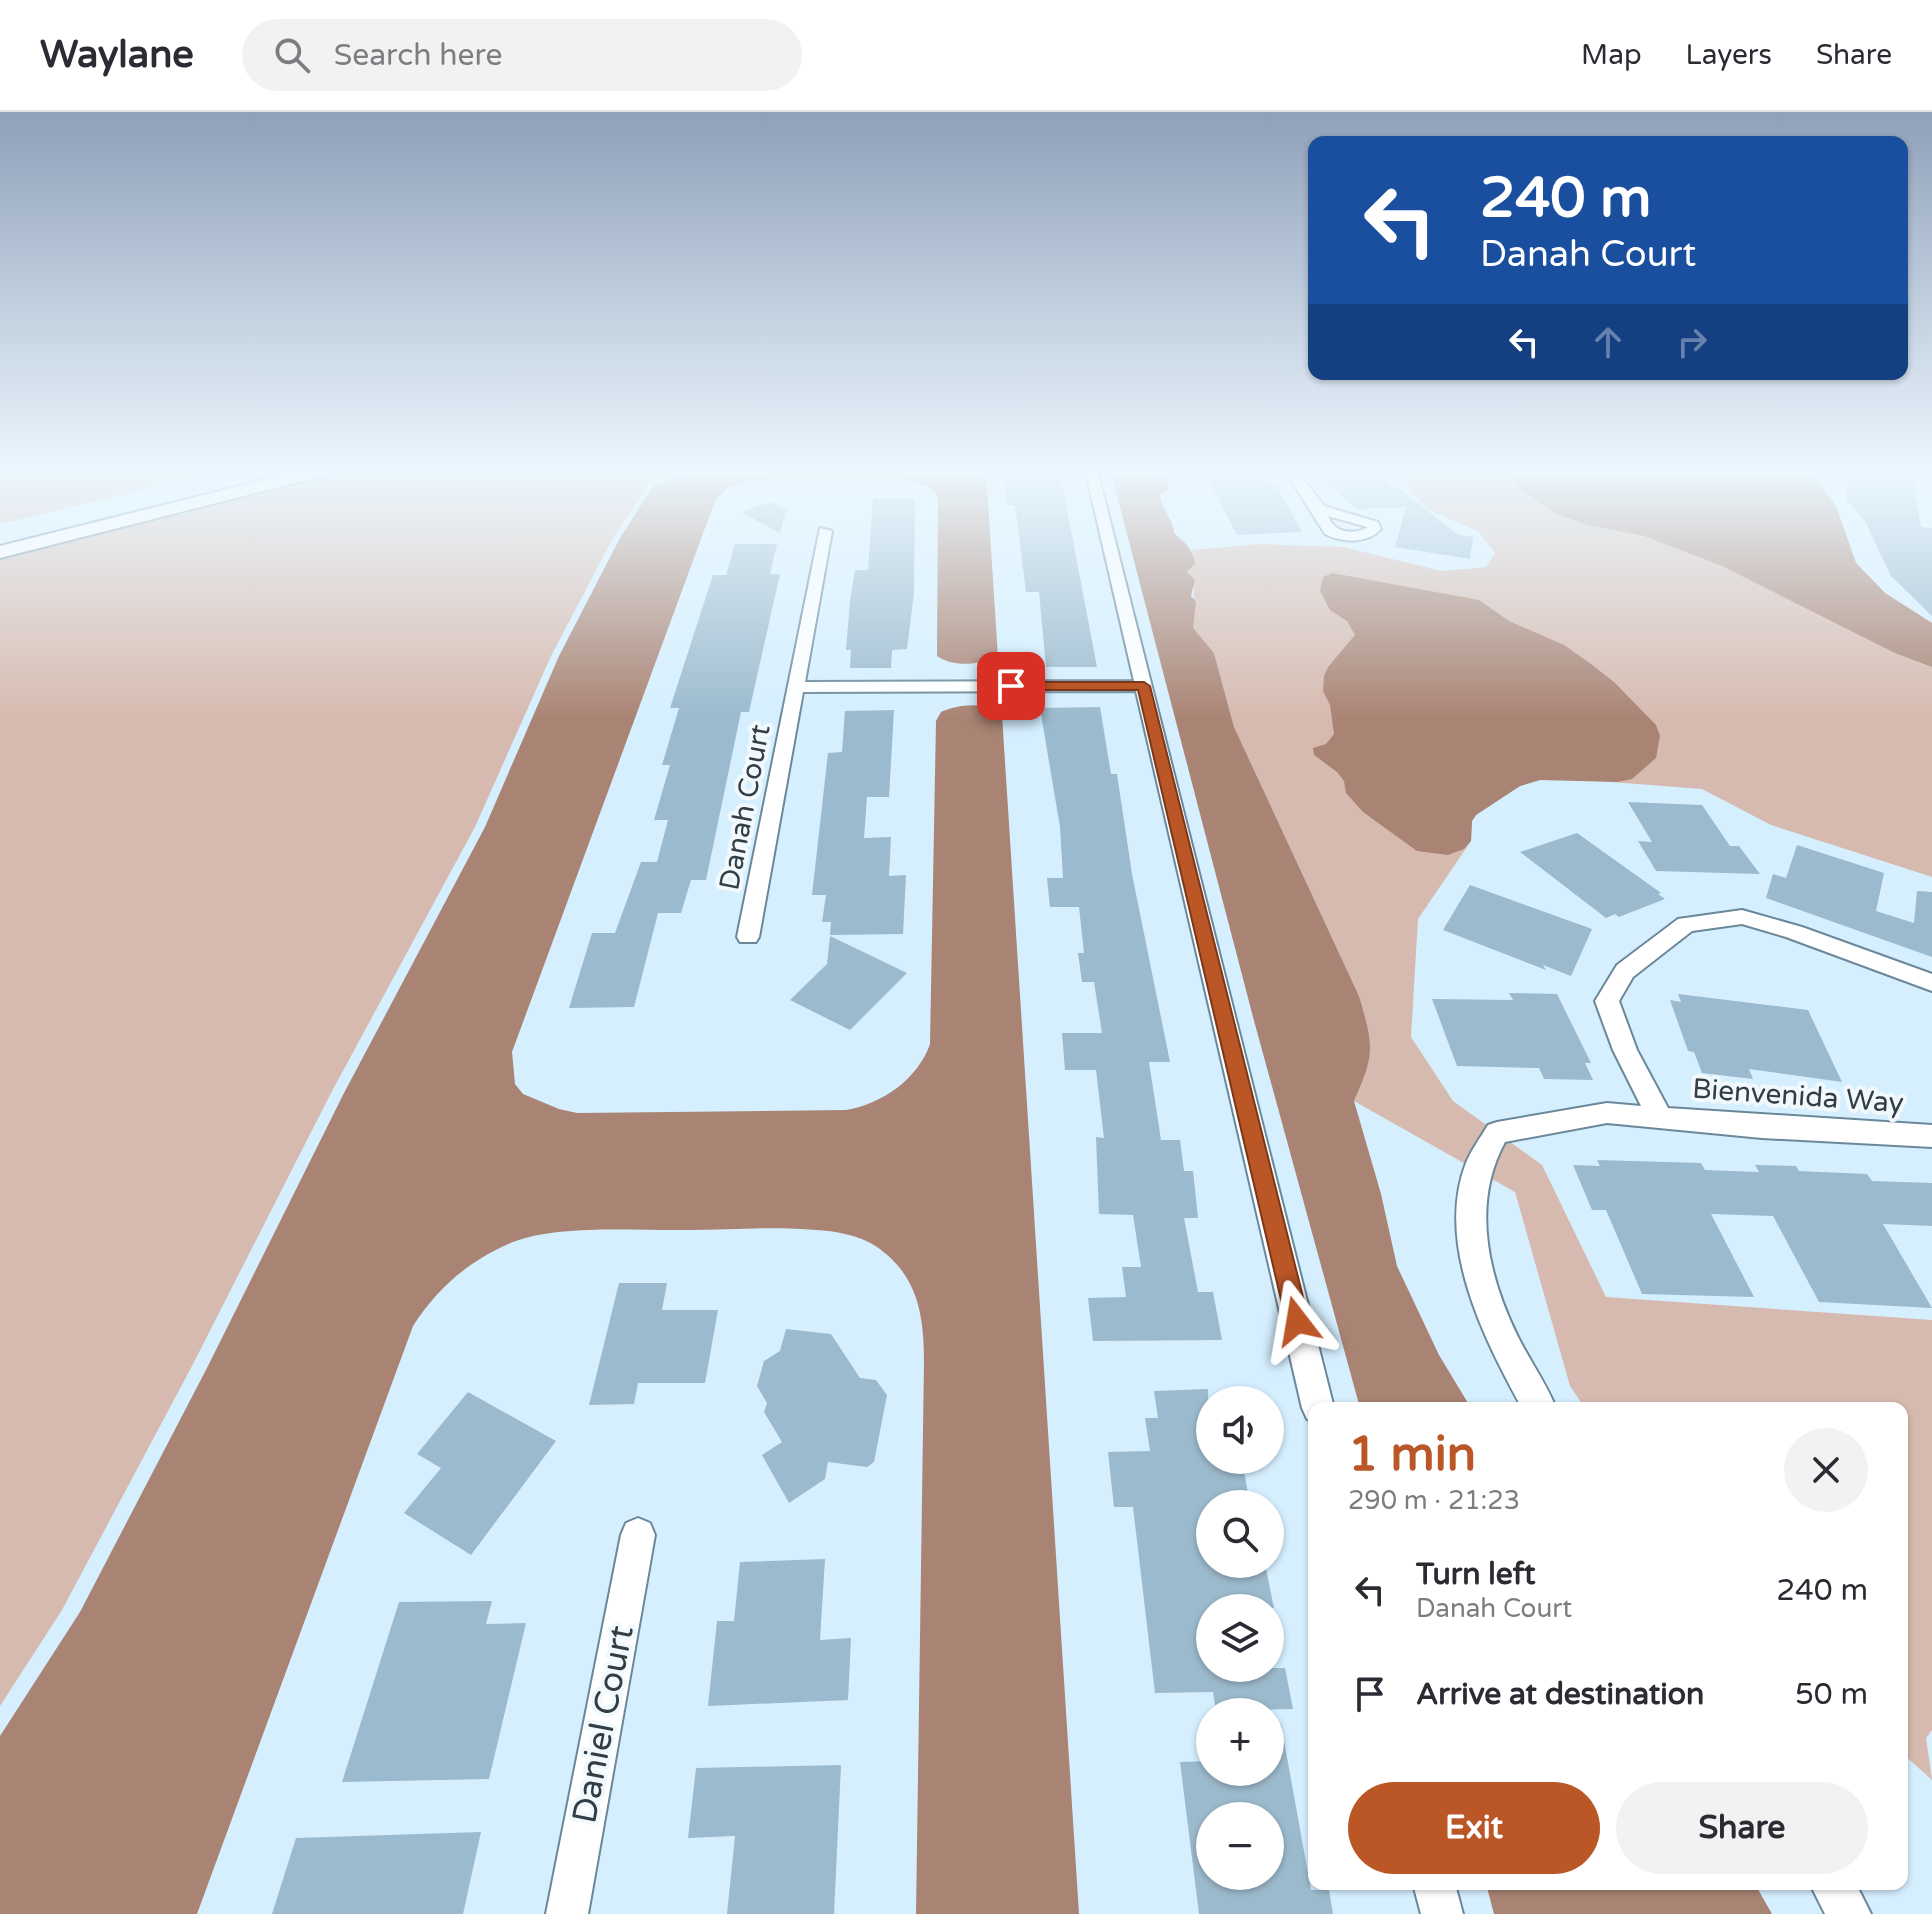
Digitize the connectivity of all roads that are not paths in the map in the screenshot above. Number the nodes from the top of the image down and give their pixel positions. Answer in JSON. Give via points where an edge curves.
{"nodes":[{"id":1,"x":821,"y":553,"type":"edge"},
{"id":2,"x":1112,"y":553,"type":"edge"},
{"id":3,"x":1144,"y":686,"type":"junction"},
{"id":4,"x":796,"y":687,"type":"junction"},
{"id":5,"x":748,"y":937,"type":"dead end"},
{"id":6,"x":1932,"y":983,"type":"edge"},
{"id":7,"x":1660,"y":1118,"type":"junction"},
{"id":8,"x":1932,"y":1136,"type":"edge"},
{"id":9,"x":1317,"y":1402,"type":"edge"},
{"id":10,"x":1536,"y":1402,"type":"edge"},
{"id":11,"x":638,"y":1535,"type":"dead end"},
{"id":12,"x":1436,"y":1890,"type":"edge"},
{"id":13,"x":1835,"y":1890,"type":"edge"},
{"id":14,"x":567,"y":1914,"type":"edge"},
{"id":15,"x":1442,"y":1914,"type":"edge"},
{"id":16,"x":1850,"y":1914,"type":"edge"}],
"edges":[{"from":1,"to":4,"type":"street","name":"Danah Court"},
{"from":2,"to":3,"type":"street"},
{"from":3,"to":4,"type":"street"},
{"from":3,"to":9,"type":"street"},
{"from":4,"to":5,"type":"street","name":"Danah Court"},
{"from":6,"to":7,"type":"street","via":[[1742,917],[1686,924],[1625,971],[1607,1001]]},
{"from":7,"to":8,"type":"street","name":"Bienvenida Way"},
{"from":7,"to":10,"type":"street","name":"Bienvenida Way","via":[[1607,1113],[1497,1133],[1485,1147],[1471,1188],[1476,1265],[1511,1359]]},
{"from":11,"to":14,"type":"street","name":"Daniel Court"},
{"from":12,"to":15,"type":"street"},
{"from":13,"to":16,"type":"street"}]}
